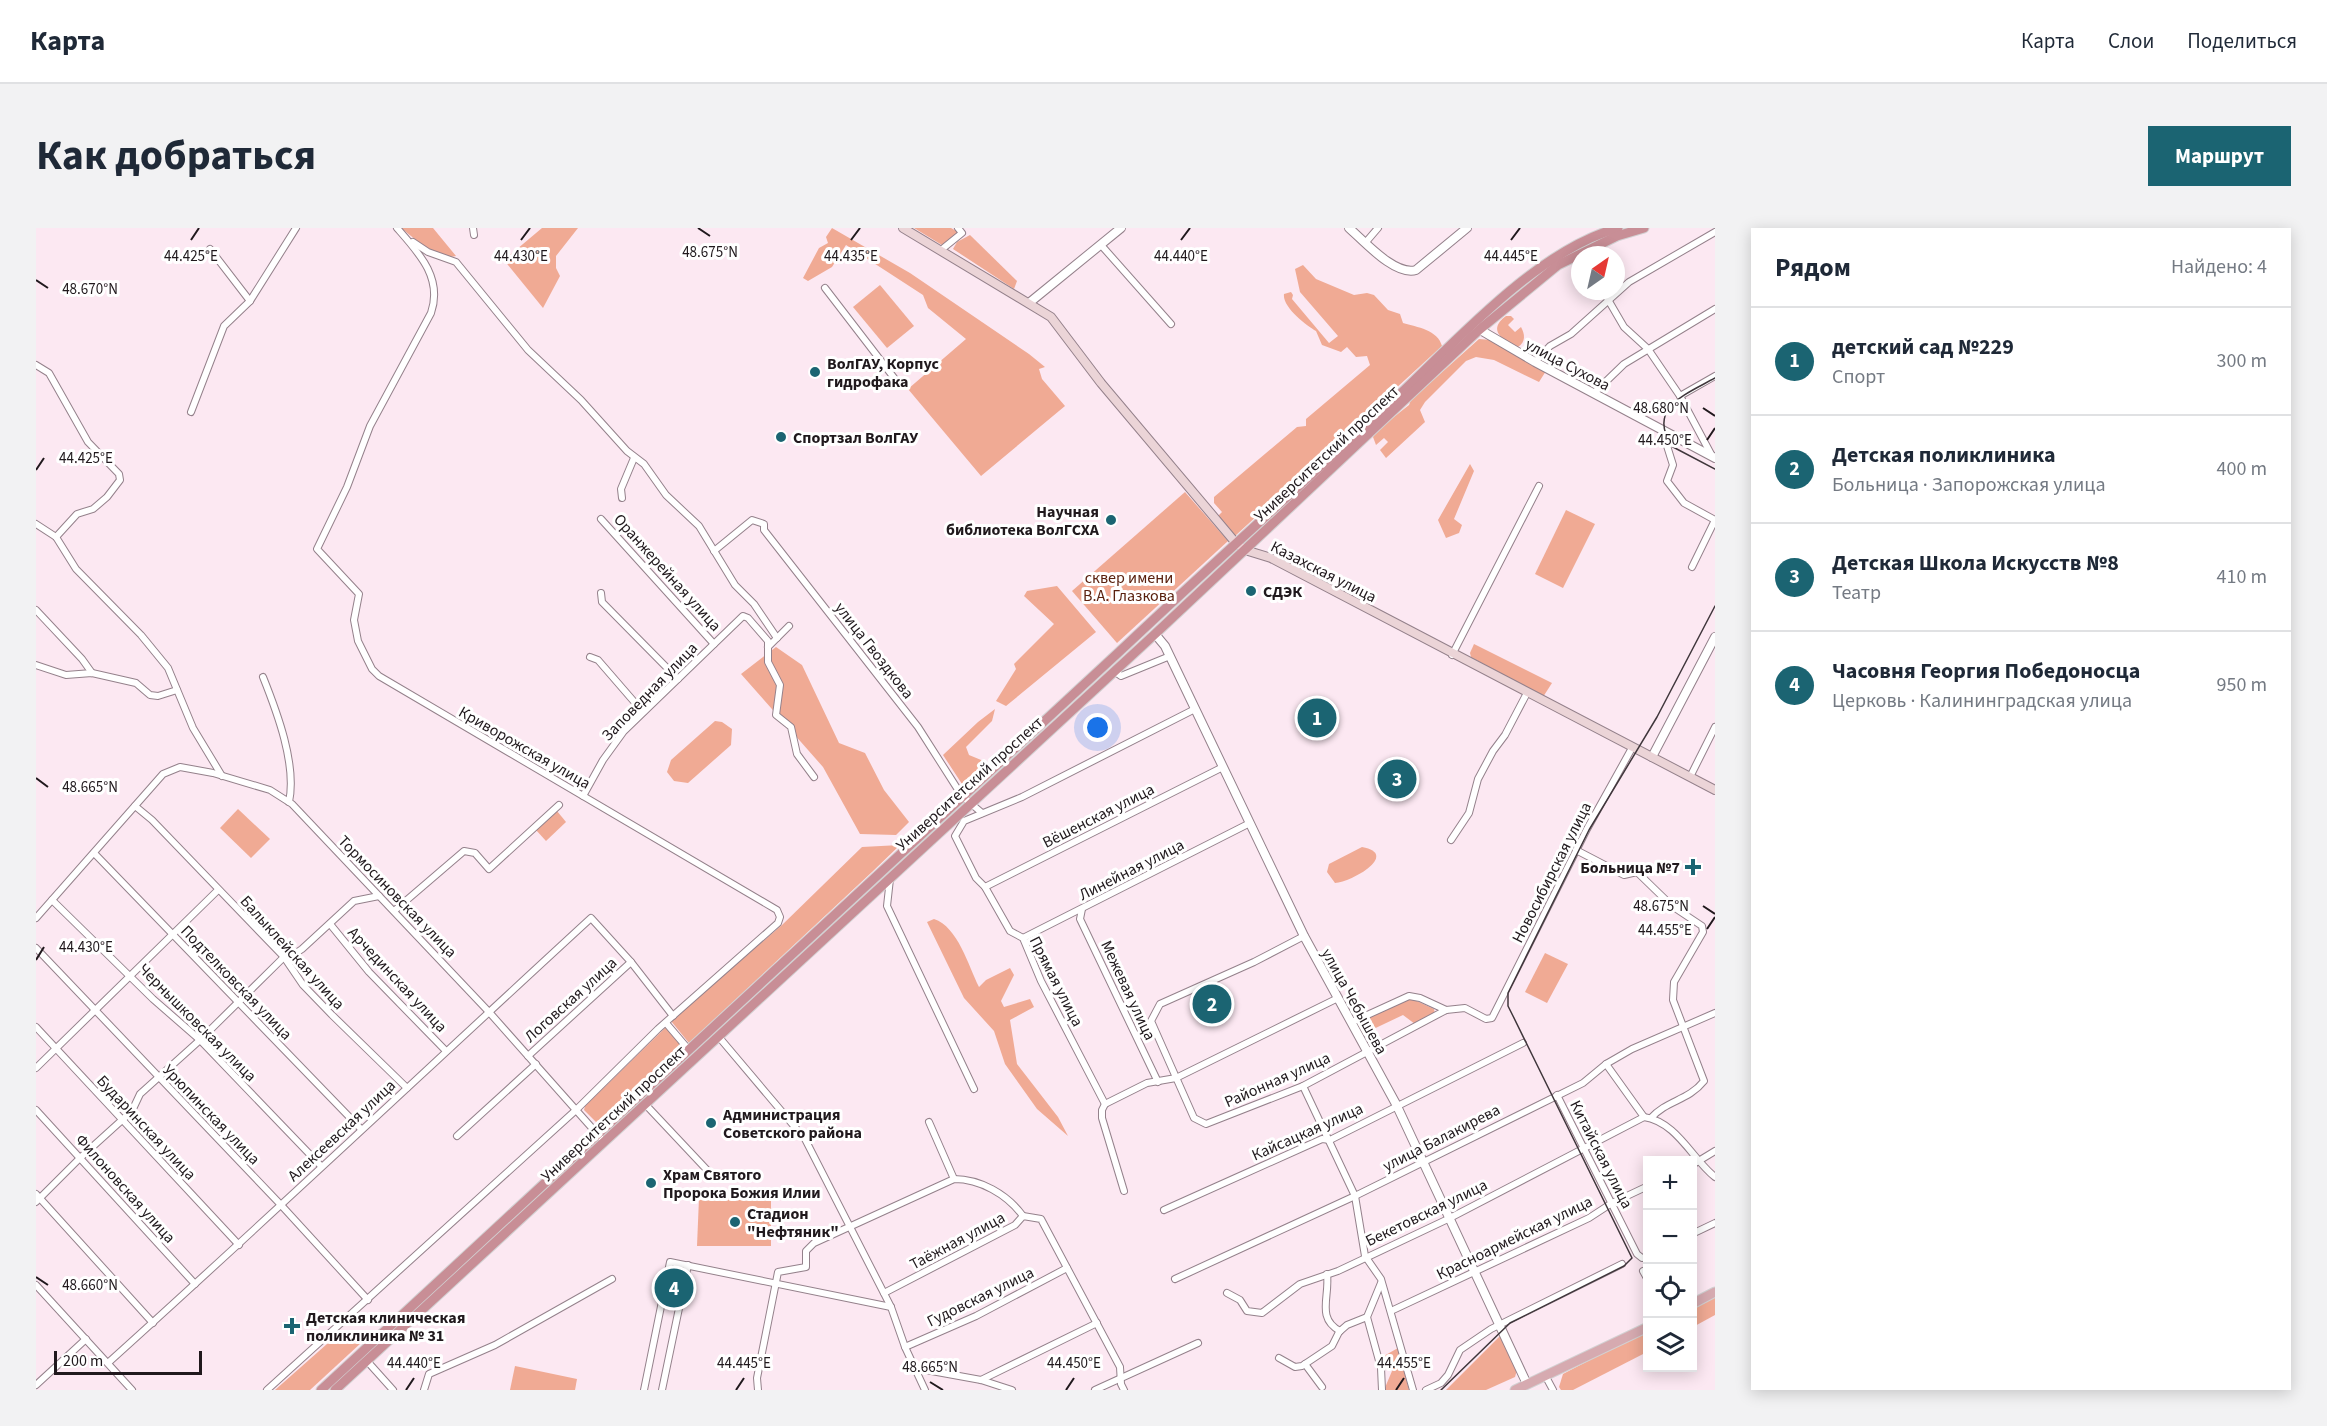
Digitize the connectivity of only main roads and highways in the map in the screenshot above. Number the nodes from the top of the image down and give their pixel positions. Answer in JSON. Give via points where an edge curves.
{"nodes":[{"id":1,"x":903,"y":228,"type":"edge"},
{"id":2,"x":1618,"y":228,"type":"edge"},
{"id":3,"x":1644,"y":228,"type":"edge"},
{"id":4,"x":1477,"y":328,"type":"junction"},
{"id":5,"x":1235,"y":542,"type":"junction"},
{"id":6,"x":1245,"y":550,"type":"junction"},
{"id":7,"x":1052,"y":721,"type":"junction"},
{"id":8,"x":1715,"y":790,"type":"edge"},
{"id":9,"x":601,"y":1138,"type":"junction"},
{"id":10,"x":1715,"y":1292,"type":"edge"},
{"id":11,"x":1697,"y":1301,"type":"edge"},
{"id":12,"x":1643,"y":1329,"type":"edge"},
{"id":13,"x":321,"y":1390,"type":"edge"},
{"id":14,"x":335,"y":1390,"type":"edge"},
{"id":15,"x":1515,"y":1390,"type":"edge"}],
"edges":[{"from":1,"to":5,"type":"main road","name":"Казахская улица","via":[[1051,317],[1101,383]]},
{"from":2,"to":4,"type":"highway","name":"Университетский проспект","via":[[1552,260]]},
{"from":3,"to":4,"type":"highway","name":"Университетский проспект","via":[[1611,238],[1558,265]]},
{"from":4,"to":5,"type":"highway","name":"Университетский проспект"},
{"from":4,"to":6,"type":"highway","name":"Университетский проспект"},
{"from":5,"to":6,"type":"main road","name":"Казахская улица"},
{"from":5,"to":7,"type":"highway","name":"Университетский проспект"},
{"from":6,"to":7,"type":"highway","name":"Университетский проспект","via":[[1114,671]]},
{"from":6,"to":8,"type":"main road","name":"Казахская улица","via":[[1271,558]]},
{"from":7,"to":9,"type":"highway","name":"Университетский проспект","via":[[962,796],[688,1050]]},
{"from":7,"to":9,"type":"highway","name":"Университетский проспект","via":[[969,804],[645,1104]]},
{"from":9,"to":13,"type":"highway","name":"Университетский проспект"},
{"from":9,"to":14,"type":"highway","name":"Университетский проспект"},
{"from":10,"to":11,"type":"main road"},
{"from":12,"to":15,"type":"main road"}]}
